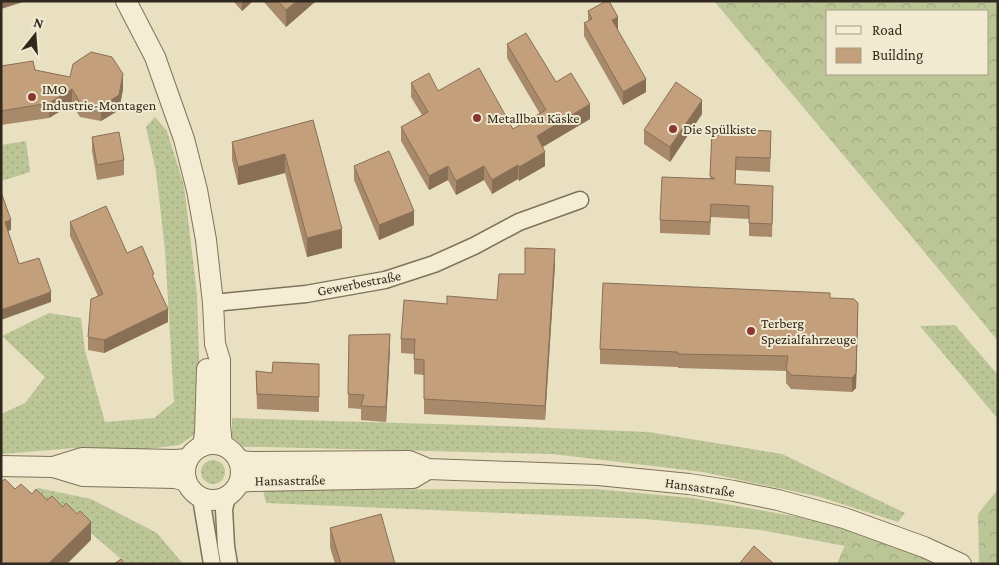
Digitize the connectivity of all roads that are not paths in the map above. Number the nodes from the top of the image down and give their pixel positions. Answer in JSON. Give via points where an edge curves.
{"nodes":[{"id":1,"x":126,"y":1,"type":"edge"},
{"id":2,"x":580,"y":200,"type":"dead end"},
{"id":3,"x":213,"y":302,"type":"junction"},
{"id":4,"x":204,"y":450,"type":"junction"},
{"id":5,"x":240,"y":461,"type":"junction"},
{"id":6,"x":1,"y":466,"type":"edge"},
{"id":7,"x":54,"y":467,"type":"junction"},
{"id":8,"x":428,"y":469,"type":"junction"},
{"id":9,"x":186,"y":481,"type":"junction"},
{"id":10,"x":240,"y":482,"type":"junction"},
{"id":11,"x":227,"y":497,"type":"junction"},
{"id":12,"x":202,"y":498,"type":"junction"},
{"id":13,"x":212,"y":564,"type":"edge"},
{"id":14,"x":229,"y":564,"type":"edge"},
{"id":15,"x":961,"y":564,"type":"edge"}],
"edges":[{"from":1,"to":3,"type":"street","via":[[155,57],[184,139],[206,240]]},
{"from":2,"to":3,"type":"street","name":"Gewerbestraße","via":[[519,222],[434,264],[385,280],[306,294]]},
{"from":3,"to":4,"type":"street","via":[[215,344],[220,360],[221,434]]},
{"from":4,"to":5,"type":"street","name":"Hansastraße","via":[[229,448]]},
{"from":4,"to":7,"type":"street","via":[[169,460],[82,458]]},
{"from":4,"to":9,"type":"street","via":[[186,466]]},
{"from":5,"to":8,"type":"street","name":"Hansastraße","via":[[409,461]]},
{"from":5,"to":10,"type":"street","name":"Hansastraße"},
{"from":6,"to":7,"type":"street"},
{"from":7,"to":9,"type":"street","via":[[82,476]]},
{"from":8,"to":10,"type":"street","name":"Hansastraße","via":[[413,478]]},
{"from":8,"to":15,"type":"street","name":"Hansastraße","via":[[598,475],[734,491],[844,518]]},
{"from":9,"to":12,"type":"street"},
{"from":10,"to":11,"type":"street","name":"Hansastraße"},
{"from":11,"to":12,"type":"street","via":[[219,500]]},
{"from":11,"to":14,"type":"street","via":[[224,519]]},
{"from":12,"to":13,"type":"street"}]}
